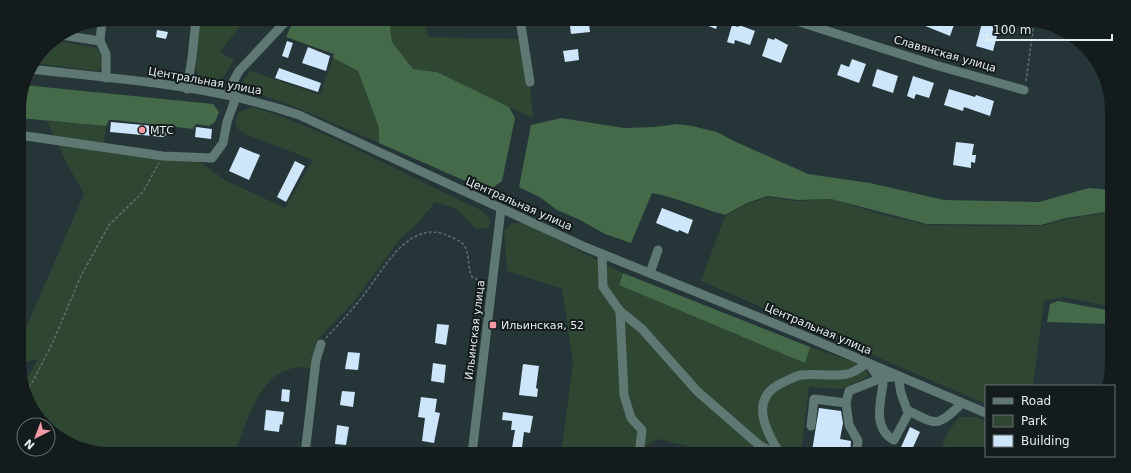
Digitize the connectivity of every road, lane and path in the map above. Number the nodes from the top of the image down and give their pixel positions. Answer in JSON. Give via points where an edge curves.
{"nodes":[{"id":1,"x":195,"y":26,"type":"edge"},
{"id":2,"x":281,"y":26,"type":"edge"},
{"id":3,"x":521,"y":26,"type":"edge"},
{"id":4,"x":812,"y":26,"type":"edge"},
{"id":5,"x":101,"y":27,"type":"edge"},
{"id":6,"x":1033,"y":27,"type":"edge"},
{"id":7,"x":70,"y":36,"type":"edge"},
{"id":8,"x":100,"y":41,"type":"junction"},
{"id":9,"x":36,"y":71,"type":"edge"},
{"id":10,"x":106,"y":78,"type":"junction"},
{"id":11,"x":530,"y":82,"type":"dead end"},
{"id":12,"x":187,"y":89,"type":"junction"},
{"id":13,"x":1024,"y":90,"type":"joint"},
{"id":14,"x":236,"y":96,"type":"junction"},
{"id":15,"x":26,"y":136,"type":"edge"},
{"id":16,"x":163,"y":156,"type":"junction"},
{"id":17,"x":501,"y":209,"type":"junction"},
{"id":18,"x":658,"y":250,"type":"dead end"},
{"id":19,"x":602,"y":254,"type":"junction"},
{"id":20,"x":650,"y":273,"type":"junction"},
{"id":21,"x":492,"y":285,"type":"junction"},
{"id":22,"x":620,"y":311,"type":"junction"},
{"id":23,"x":321,"y":344,"type":"joint"},
{"id":24,"x":868,"y":363,"type":"junction"},
{"id":25,"x":898,"y":376,"type":"junction"},
{"id":26,"x":879,"y":378,"type":"junction"},
{"id":27,"x":29,"y":386,"type":"edge"},
{"id":28,"x":846,"y":403,"type":"junction"},
{"id":29,"x":962,"y":403,"type":"junction"},
{"id":30,"x":909,"y":412,"type":"junction"},
{"id":31,"x":985,"y":413,"type":"edge"},
{"id":32,"x":811,"y":426,"type":"dead end"},
{"id":33,"x":306,"y":447,"type":"edge"},
{"id":34,"x":473,"y":447,"type":"edge"},
{"id":35,"x":640,"y":447,"type":"edge"},
{"id":36,"x":763,"y":447,"type":"edge"},
{"id":37,"x":775,"y":447,"type":"edge"},
{"id":38,"x":857,"y":447,"type":"edge"}],
"edges":[{"from":1,"to":12,"type":"street"},
{"from":2,"to":14,"type":"street","via":[[239,71],[233,82]]},
{"from":3,"to":11,"type":"street"},
{"from":4,"to":13,"type":"street","name":"Славянская улица"},
{"from":5,"to":8,"type":"street"},
{"from":6,"to":13,"type":"path"},
{"from":7,"to":8,"type":"street"},
{"from":8,"to":10,"type":"street","via":[[106,54]]},
{"from":9,"to":10,"type":"street","name":"Центральная улица"},
{"from":10,"to":12,"type":"street","name":"Центральная улица"},
{"from":12,"to":14,"type":"street","name":"Центральная улица"},
{"from":14,"to":16,"type":"street","via":[[223,143],[212,158]]},
{"from":14,"to":17,"type":"street","name":"Центральная улица","via":[[299,116]]},
{"from":15,"to":16,"type":"street"},
{"from":16,"to":27,"type":"path","via":[[143,192],[109,225],[80,278],[53,342]]},
{"from":17,"to":19,"type":"street","name":"Центральная улица"},
{"from":17,"to":21,"type":"street","name":"Ильинская улица"},
{"from":18,"to":20,"type":"street"},
{"from":19,"to":20,"type":"street","name":"Центральная улица"},
{"from":19,"to":22,"type":"street","via":[[603,287]]},
{"from":20,"to":24,"type":"street","name":"Центральная улица"},
{"from":21,"to":23,"type":"path","via":[[472,277],[468,269],[468,253],[458,240],[433,232],[422,234],[406,242],[393,255],[352,310]]},
{"from":21,"to":34,"type":"street","name":"Ильинская улица"},
{"from":22,"to":35,"type":"street","via":[[624,395],[631,418],[642,430]]},
{"from":22,"to":36,"type":"street","via":[[642,329],[697,391]]},
{"from":23,"to":33,"type":"street","via":[[316,360]]},
{"from":24,"to":25,"type":"street","name":"Центральная улица"},
{"from":24,"to":26,"type":"street"},
{"from":24,"to":37,"type":"street","via":[[848,374],[800,375],[777,385],[767,394],[762,406],[763,420],[767,434]]},
{"from":25,"to":26,"type":"street"},
{"from":25,"to":29,"type":"street","name":"Центральная улица"},
{"from":25,"to":30,"type":"street","via":[[906,410]]},
{"from":26,"to":28,"type":"street","via":[[849,392]]},
{"from":26,"to":30,"type":"street","via":[[883,384],[878,419],[886,436],[894,440]]},
{"from":28,"to":32,"type":"street","via":[[814,399]]},
{"from":28,"to":38,"type":"street","via":[[849,425],[858,441]]},
{"from":29,"to":30,"type":"street","via":[[947,418],[936,423]]},
{"from":29,"to":31,"type":"street","name":"Центральная улица"}]}
